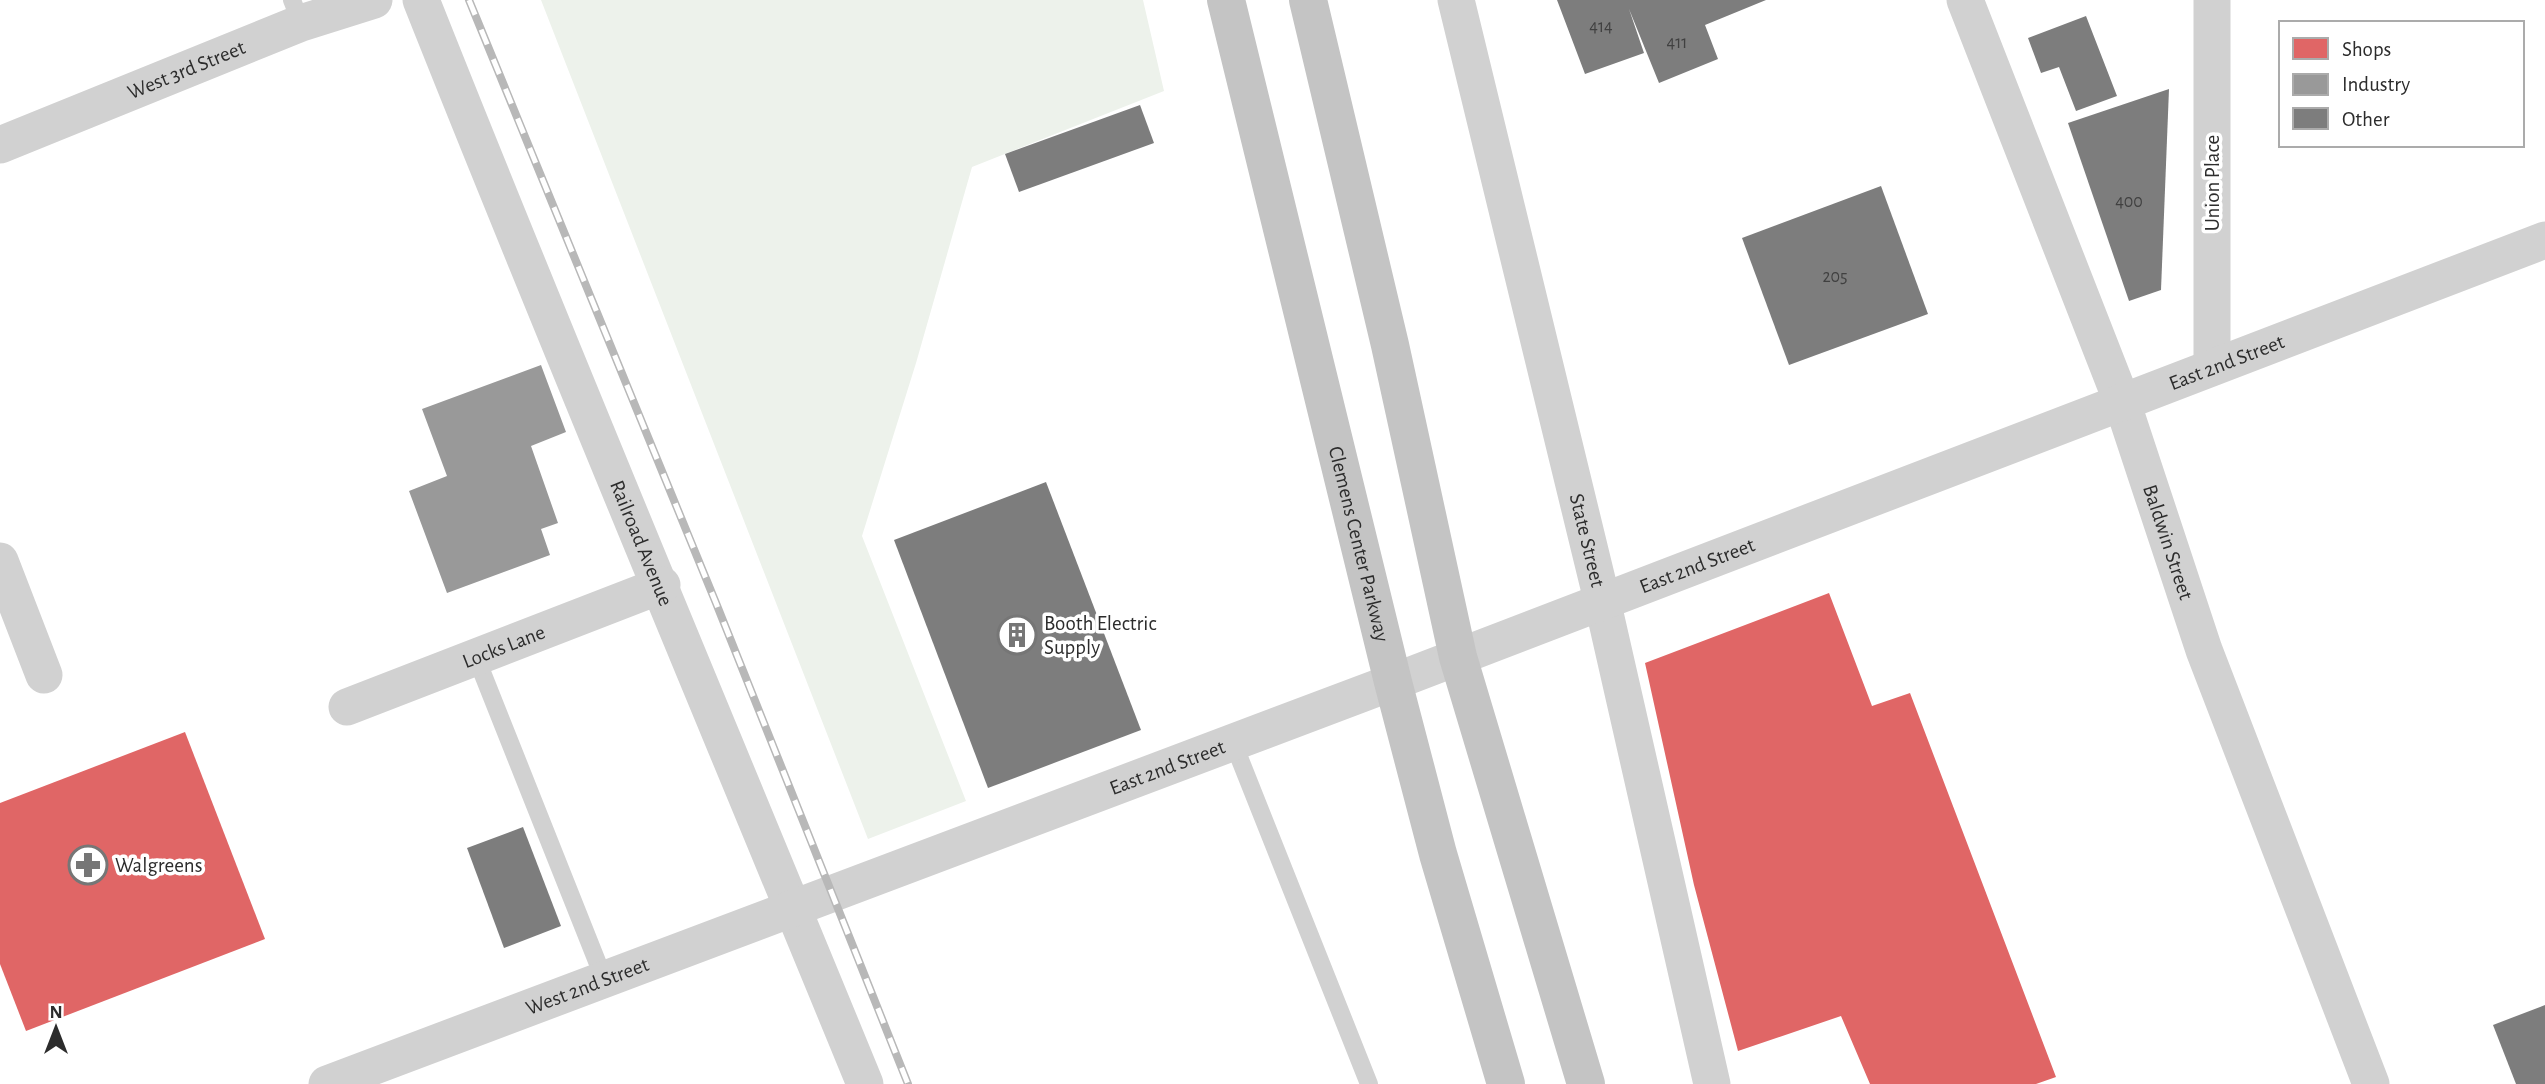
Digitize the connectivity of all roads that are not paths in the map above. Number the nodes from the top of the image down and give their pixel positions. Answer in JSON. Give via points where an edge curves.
{"nodes":[{"id":1,"x":374,"y":0,"type":"edge"},
{"id":2,"x":421,"y":0,"type":"edge"},
{"id":3,"x":1226,"y":0,"type":"edge"},
{"id":4,"x":1308,"y":0,"type":"edge"},
{"id":5,"x":1456,"y":0,"type":"edge"},
{"id":6,"x":1965,"y":0,"type":"edge"},
{"id":7,"x":2212,"y":0,"type":"edge"},
{"id":8,"x":297,"y":12,"type":"edge"},
{"id":9,"x":0,"y":145,"type":"edge"},
{"id":10,"x":2545,"y":240,"type":"edge"},
{"id":11,"x":2212,"y":366,"type":"junction"},
{"id":12,"x":2122,"y":402,"type":"junction"},
{"id":13,"x":0,"y":561,"type":"edge"},
{"id":14,"x":662,"y":585,"type":"junction"},
{"id":15,"x":1602,"y":600,"type":"junction"},
{"id":16,"x":476,"y":657,"type":"junction"},
{"id":17,"x":1458,"y":657,"type":"junction"},
{"id":18,"x":44,"y":675,"type":"dead end"},
{"id":19,"x":1393,"y":682,"type":"junction"},
{"id":20,"x":347,"y":707,"type":"dead end"},
{"id":21,"x":1233,"y":742,"type":"junction"},
{"id":22,"x":848,"y":888,"type":"joint"},
{"id":23,"x":793,"y":908,"type":"junction"},
{"id":24,"x":604,"y":979,"type":"junction"},
{"id":25,"x":371,"y":1076,"type":"edge"},
{"id":26,"x":327,"y":1084,"type":"edge"},
{"id":27,"x":865,"y":1084,"type":"edge"},
{"id":28,"x":1369,"y":1084,"type":"edge"},
{"id":29,"x":1506,"y":1084,"type":"edge"},
{"id":30,"x":1586,"y":1084,"type":"edge"},
{"id":31,"x":1712,"y":1084,"type":"edge"},
{"id":32,"x":2371,"y":1084,"type":"edge"}],
"edges":[{"from":1,"to":8,"type":"street","name":"West 3rd Street"},
{"from":2,"to":14,"type":"street","name":"Railroad Avenue"},
{"from":3,"to":19,"type":"main road","name":"Clemens Center Parkway"},
{"from":4,"to":17,"type":"main road"},
{"from":5,"to":15,"type":"street","name":"State Street"},
{"from":6,"to":12,"type":"street","name":"Baldwin Street"},
{"from":7,"to":11,"type":"street","name":"Union Place"},
{"from":8,"to":9,"type":"street","name":"West 3rd Street"},
{"from":10,"to":11,"type":"street","name":"East 2nd Street"},
{"from":11,"to":12,"type":"street","name":"East 2nd Street"},
{"from":12,"to":15,"type":"street","name":"East 2nd Street"},
{"from":12,"to":32,"type":"street","name":"Baldwin Street","via":[[2204,650]]},
{"from":13,"to":18,"type":"street"},
{"from":14,"to":16,"type":"street","name":"Locks Lane"},
{"from":14,"to":23,"type":"street","name":"Railroad Avenue"},
{"from":15,"to":17,"type":"street","name":"East 2nd Street"},
{"from":15,"to":31,"type":"street","name":"State Street"},
{"from":16,"to":20,"type":"street","name":"Locks Lane"},
{"from":16,"to":24,"type":"lane"},
{"from":17,"to":19,"type":"street","name":"East 2nd Street"},
{"from":17,"to":30,"type":"main road"},
{"from":19,"to":21,"type":"street","name":"East 2nd Street"},
{"from":19,"to":29,"type":"main road","name":"Clemens Center Parkway"},
{"from":21,"to":22,"type":"street","name":"East 2nd Street"},
{"from":21,"to":28,"type":"lane"},
{"from":22,"to":23,"type":"street","name":"West 2nd Street"},
{"from":23,"to":24,"type":"street","name":"West 2nd Street"},
{"from":23,"to":27,"type":"street","name":"Railroad Avenue"},
{"from":24,"to":25,"type":"street","name":"West 2nd Street"},
{"from":25,"to":26,"type":"street","name":"West 2nd Street"}]}
